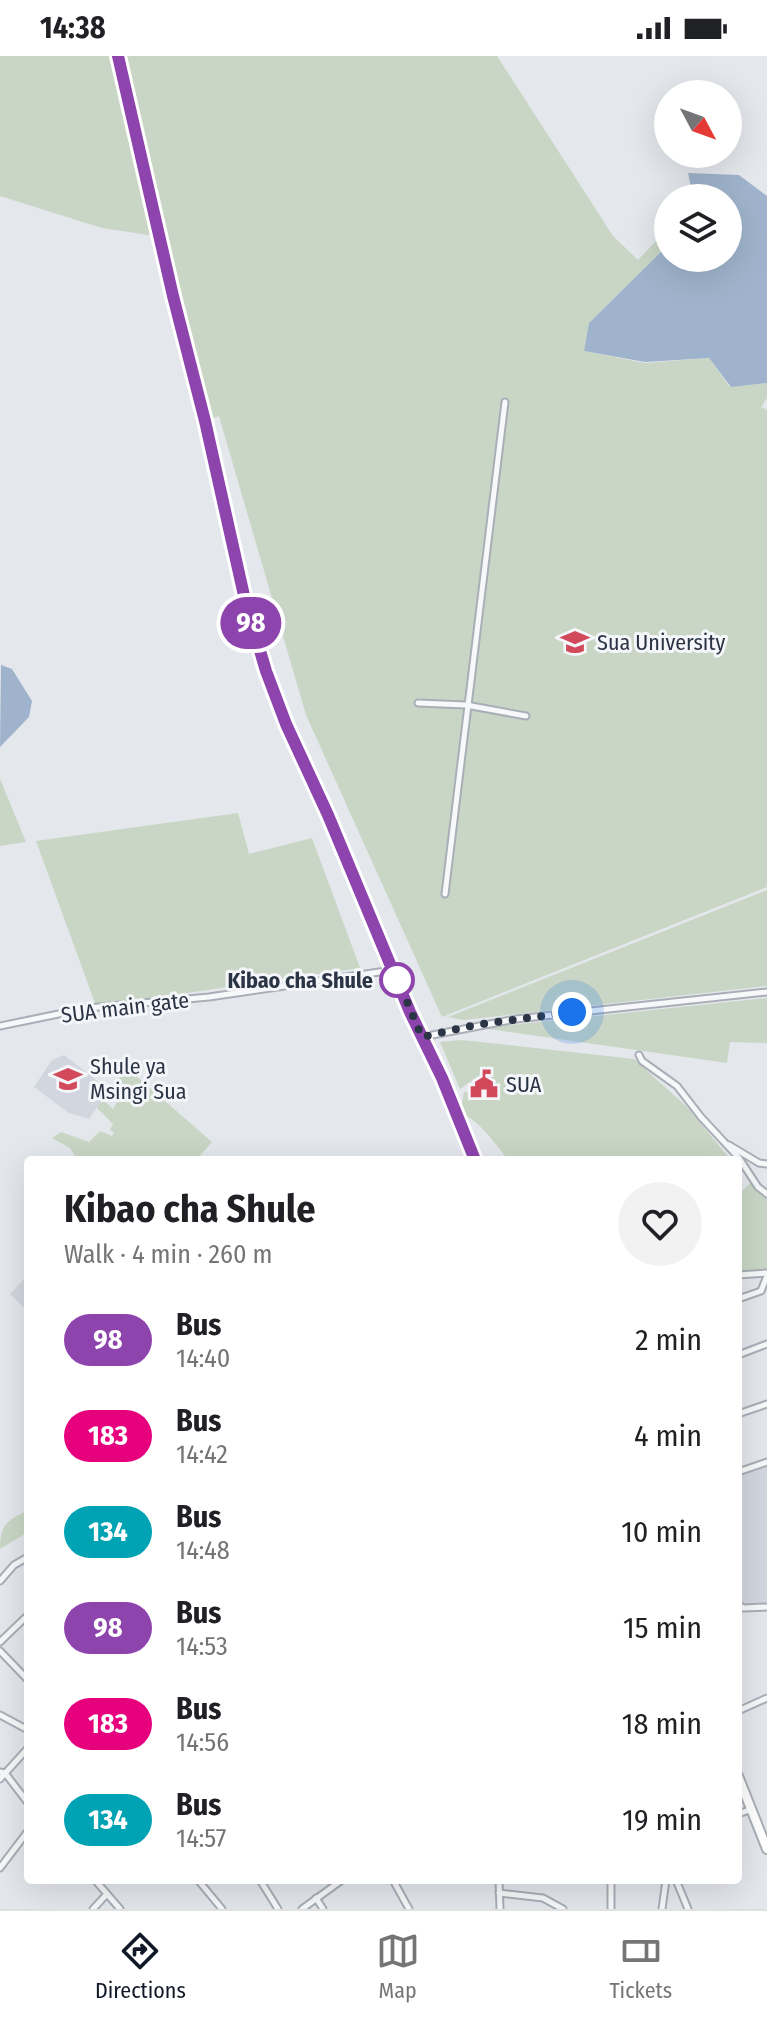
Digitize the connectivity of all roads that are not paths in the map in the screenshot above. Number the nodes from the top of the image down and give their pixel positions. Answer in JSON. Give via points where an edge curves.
{"nodes":[{"id":1,"x":118,"y":56,"type":"edge"},
{"id":2,"x":505,"y":402,"type":"dead end"},
{"id":3,"x":418,"y":703,"type":"dead end"},
{"id":4,"x":466,"y":705,"type":"junction"},
{"id":5,"x":526,"y":716,"type":"dead end"},
{"id":6,"x":445,"y":894,"type":"dead end"},
{"id":7,"x":393,"y":970,"type":"junction"},
{"id":8,"x":767,"y":992,"type":"edge"},
{"id":9,"x":0,"y":1026,"type":"edge"},
{"id":10,"x":422,"y":1037,"type":"junction"},
{"id":11,"x":639,"y":1055,"type":"dead end"},
{"id":12,"x":727,"y":1145,"type":"junction"},
{"id":13,"x":473,"y":1156,"type":"edge"},
{"id":14,"x":737,"y":1156,"type":"edge"},
{"id":15,"x":742,"y":1163,"type":"edge"},
{"id":16,"x":767,"y":1164,"type":"edge"},
{"id":17,"x":767,"y":1194,"type":"edge"},
{"id":18,"x":767,"y":1274,"type":"edge"},
{"id":19,"x":742,"y":1275,"type":"edge"},
{"id":20,"x":742,"y":1298,"type":"edge"},
{"id":21,"x":767,"y":1344,"type":"edge"},
{"id":22,"x":742,"y":1353,"type":"edge"},
{"id":23,"x":767,"y":1404,"type":"edge"},
{"id":24,"x":742,"y":1413,"type":"edge"},
{"id":25,"x":767,"y":1462,"type":"edge"},
{"id":26,"x":742,"y":1471,"type":"edge"},
{"id":27,"x":24,"y":1559,"type":"edge"},
{"id":28,"x":0,"y":1581,"type":"edge"},
{"id":29,"x":742,"y":1607,"type":"edge"},
{"id":30,"x":767,"y":1607,"type":"edge"},
{"id":31,"x":24,"y":1619,"type":"edge"},
{"id":32,"x":0,"y":1642,"type":"edge"},
{"id":33,"x":0,"y":1651,"type":"edge"},
{"id":34,"x":24,"y":1675,"type":"edge"},
{"id":35,"x":767,"y":1698,"type":"edge"},
{"id":36,"x":742,"y":1709,"type":"edge"},
{"id":37,"x":0,"y":1715,"type":"edge"},
{"id":38,"x":24,"y":1728,"type":"edge"},
{"id":39,"x":24,"y":1752,"type":"edge"},
{"id":40,"x":3,"y":1773,"type":"edge"},
{"id":41,"x":0,"y":1779,"type":"edge"},
{"id":42,"x":742,"y":1785,"type":"edge"},
{"id":43,"x":24,"y":1798,"type":"edge"},
{"id":44,"x":752,"y":1809,"type":"junction"},
{"id":45,"x":742,"y":1813,"type":"edge"},
{"id":46,"x":24,"y":1836,"type":"edge"},
{"id":47,"x":766,"y":1844,"type":"edge"},
{"id":48,"x":0,"y":1868,"type":"edge"},
{"id":49,"x":99,"y":1884,"type":"edge"},
{"id":50,"x":201,"y":1884,"type":"edge"},
{"id":51,"x":262,"y":1884,"type":"edge"},
{"id":52,"x":336,"y":1884,"type":"edge"},
{"id":53,"x":395,"y":1884,"type":"edge"},
{"id":54,"x":499,"y":1884,"type":"edge"},
{"id":55,"x":611,"y":1884,"type":"edge"},
{"id":56,"x":665,"y":1884,"type":"edge"},
{"id":57,"x":678,"y":1884,"type":"edge"},
{"id":58,"x":499,"y":1893,"type":"junction"},
{"id":59,"x":107,"y":1894,"type":"junction"},
{"id":60,"x":316,"y":1898,"type":"junction"},
{"id":61,"x":93,"y":1909,"type":"edge"},
{"id":62,"x":120,"y":1909,"type":"edge"},
{"id":63,"x":222,"y":1909,"type":"edge"},
{"id":64,"x":278,"y":1909,"type":"edge"},
{"id":65,"x":302,"y":1909,"type":"edge"},
{"id":66,"x":323,"y":1909,"type":"edge"},
{"id":67,"x":409,"y":1909,"type":"edge"},
{"id":68,"x":500,"y":1909,"type":"edge"},
{"id":69,"x":563,"y":1909,"type":"edge"},
{"id":70,"x":611,"y":1909,"type":"edge"},
{"id":71,"x":662,"y":1909,"type":"edge"},
{"id":72,"x":688,"y":1909,"type":"edge"}],
"edges":[{"from":1,"to":7,"type":"main road","via":[[256,639],[286,724]]},
{"from":2,"to":4,"type":"street"},
{"from":3,"to":4,"type":"street"},
{"from":4,"to":5,"type":"street"},
{"from":4,"to":6,"type":"street"},
{"from":7,"to":9,"type":"street","name":"SUA main gate","via":[[209,997],[88,1008]]},
{"from":7,"to":10,"type":"main road"},
{"from":8,"to":10,"type":"street","via":[[516,1019]]},
{"from":10,"to":13,"type":"main road"},
{"from":11,"to":12,"type":"street","via":[[677,1086]]},
{"from":12,"to":14,"type":"street"},
{"from":12,"to":16,"type":"street"},
{"from":15,"to":17,"type":"street"},
{"from":18,"to":19,"type":"street"},
{"from":18,"to":20,"type":"street","via":[[761,1291]]},
{"from":21,"to":22,"type":"street"},
{"from":23,"to":24,"type":"street"},
{"from":25,"to":26,"type":"street"},
{"from":27,"to":28,"type":"street"},
{"from":29,"to":30,"type":"street"},
{"from":31,"to":32,"type":"street"},
{"from":33,"to":34,"type":"street"},
{"from":35,"to":36,"type":"street"},
{"from":37,"to":38,"type":"street"},
{"from":39,"to":40,"type":"street"},
{"from":40,"to":41,"type":"street"},
{"from":40,"to":43,"type":"street"},
{"from":42,"to":44,"type":"main road"},
{"from":44,"to":45,"type":"street"},
{"from":44,"to":47,"type":"main road"},
{"from":46,"to":48,"type":"street"},
{"from":49,"to":59,"type":"street"},
{"from":50,"to":63,"type":"street"},
{"from":51,"to":64,"type":"street"},
{"from":52,"to":60,"type":"street"},
{"from":53,"to":67,"type":"street"},
{"from":54,"to":58,"type":"street"},
{"from":55,"to":70,"type":"street"},
{"from":56,"to":71,"type":"street"},
{"from":57,"to":72,"type":"street"},
{"from":58,"to":68,"type":"street"},
{"from":58,"to":69,"type":"street","via":[[543,1898]]},
{"from":59,"to":61,"type":"street"},
{"from":59,"to":62,"type":"street"},
{"from":60,"to":65,"type":"street"},
{"from":60,"to":66,"type":"street"}]}
